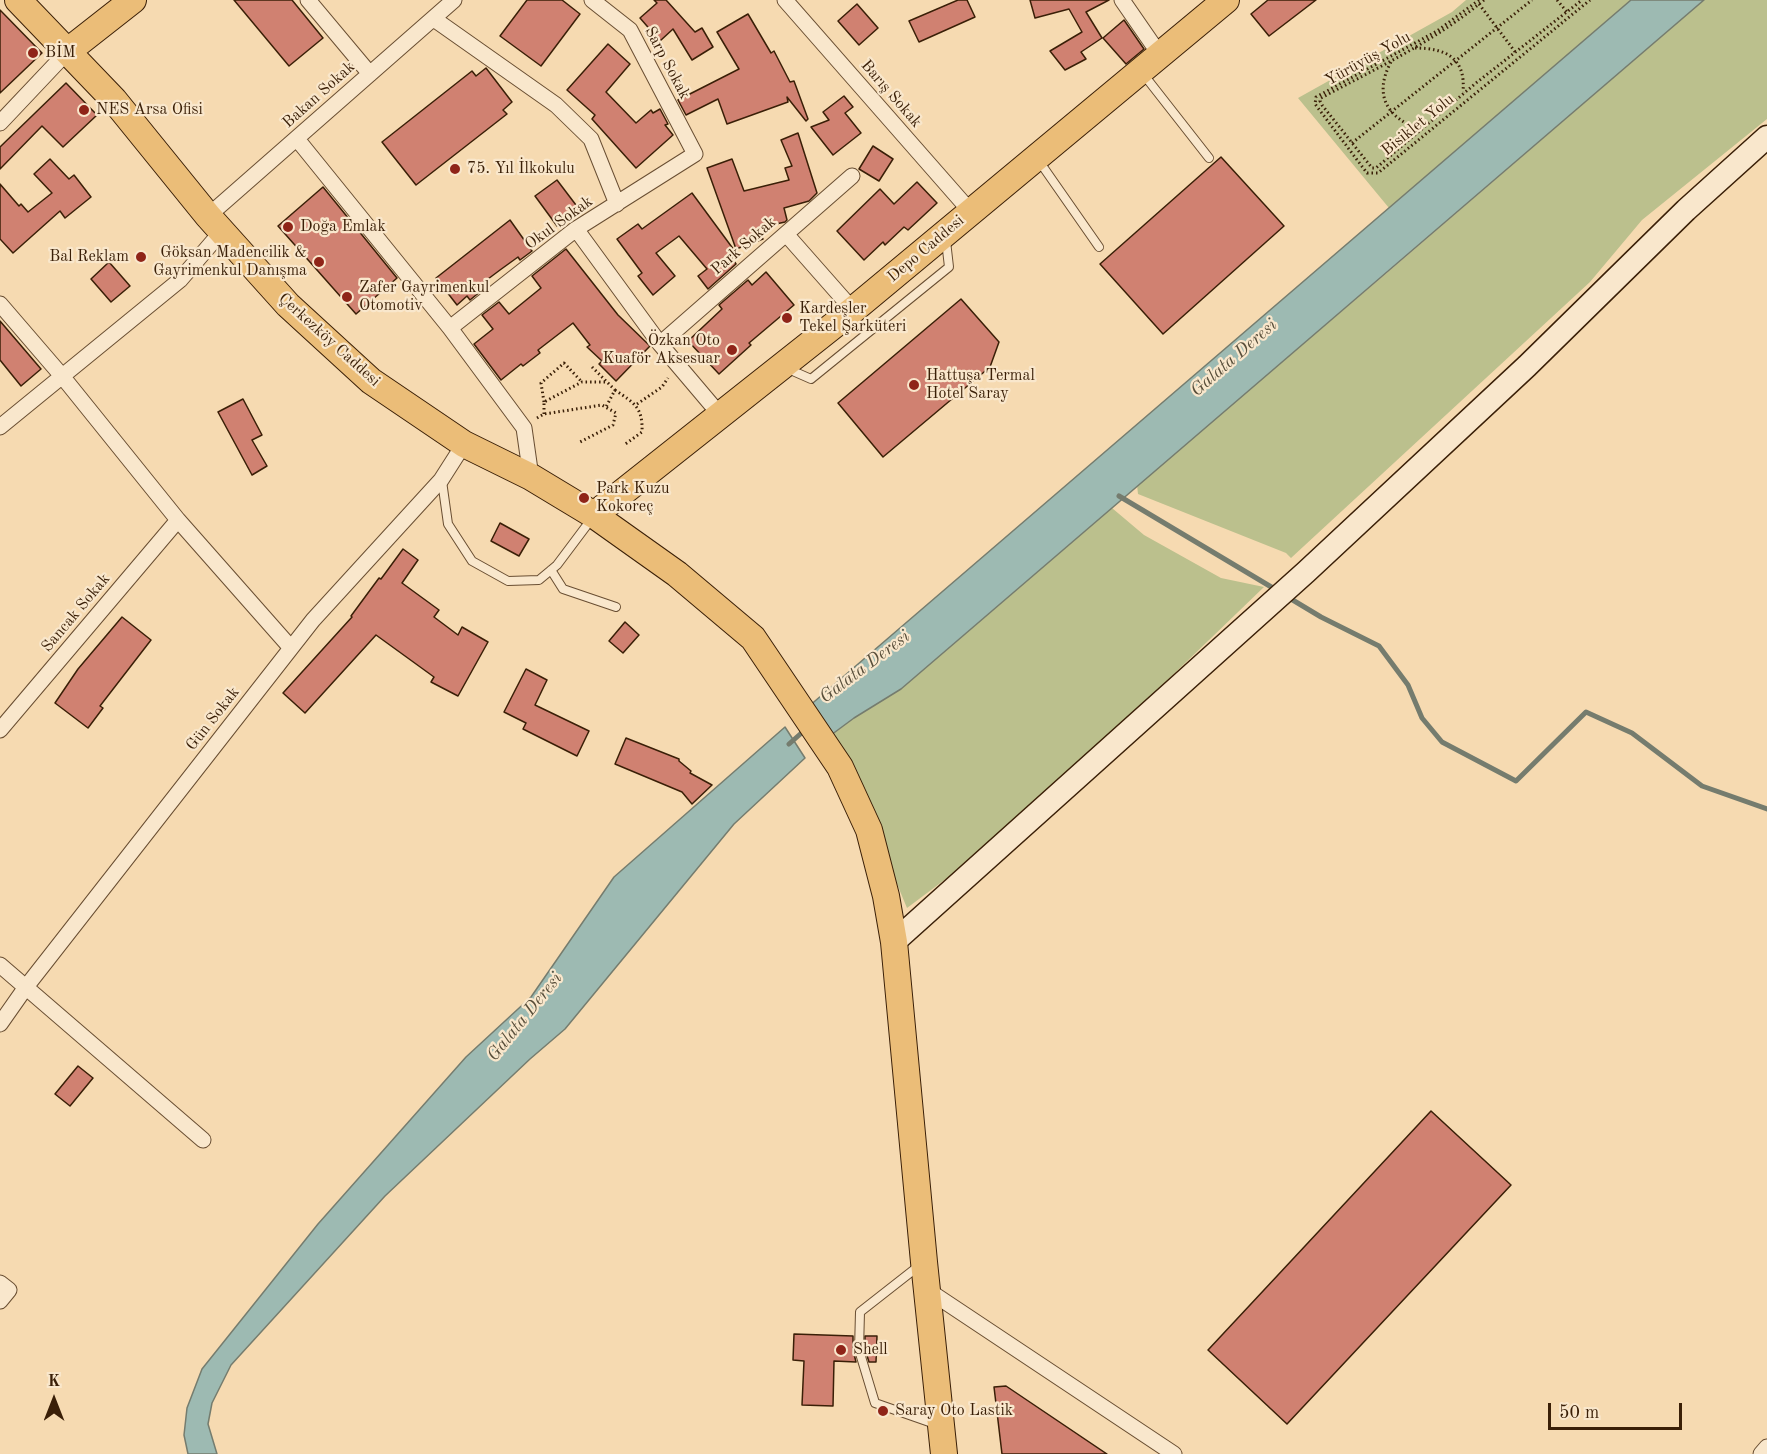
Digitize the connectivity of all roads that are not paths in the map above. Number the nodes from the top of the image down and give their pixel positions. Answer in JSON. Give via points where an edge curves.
{"nodes":[{"id":1,"x":18,"y":0,"type":"edge"},
{"id":2,"x":133,"y":0,"type":"edge"},
{"id":3,"x":308,"y":0,"type":"edge"},
{"id":4,"x":454,"y":0,"type":"edge"},
{"id":5,"x":592,"y":0,"type":"edge"},
{"id":6,"x":785,"y":0,"type":"edge"},
{"id":7,"x":1122,"y":0,"type":"edge"},
{"id":8,"x":1226,"y":0,"type":"edge"},
{"id":9,"x":434,"y":19,"type":"junction"},
{"id":10,"x":68,"y":51,"type":"junction"},
{"id":11,"x":1150,"y":63,"type":"junction"},
{"id":12,"x":369,"y":74,"type":"junction"},
{"id":13,"x":0,"y":123,"type":"edge"},
{"id":14,"x":1767,"y":137,"type":"edge"},
{"id":15,"x":297,"y":139,"type":"junction"},
{"id":16,"x":695,"y":154,"type":"joint"},
{"id":17,"x":1036,"y":158,"type":"junction"},
{"id":18,"x":1209,"y":158,"type":"dead end"},
{"id":19,"x":852,"y":176,"type":"dead end"},
{"id":20,"x":616,"y":204,"type":"junction"},
{"id":21,"x":971,"y":212,"type":"junction"},
{"id":22,"x":215,"y":224,"type":"junction"},
{"id":23,"x":576,"y":229,"type":"junction"},
{"id":24,"x":945,"y":233,"type":"junction"},
{"id":25,"x":786,"y":234,"type":"junction"},
{"id":26,"x":1099,"y":247,"type":"dead end"},
{"id":27,"x":0,"y":304,"type":"edge"},
{"id":28,"x":852,"y":310,"type":"junction"},
{"id":29,"x":450,"y":328,"type":"junction"},
{"id":30,"x":660,"y":344,"type":"junction"},
{"id":31,"x":782,"y":366,"type":"junction"},
{"id":32,"x":62,"y":376,"type":"junction"},
{"id":33,"x":721,"y":416,"type":"junction"},
{"id":34,"x":0,"y":427,"type":"edge"},
{"id":35,"x":464,"y":444,"type":"junction"},
{"id":36,"x":531,"y":477,"type":"junction"},
{"id":37,"x":441,"y":480,"type":"junction"},
{"id":38,"x":594,"y":515,"type":"junction"},
{"id":39,"x":178,"y":520,"type":"junction"},
{"id":40,"x":551,"y":570,"type":"junction"},
{"id":41,"x":616,"y":607,"type":"dead end"},
{"id":42,"x":291,"y":648,"type":"junction"},
{"id":43,"x":2,"y":724,"type":"edge"},
{"id":44,"x":894,"y":942,"type":"junction"},
{"id":45,"x":0,"y":965,"type":"edge"},
{"id":46,"x":26,"y":987,"type":"junction"},
{"id":47,"x":0,"y":1024,"type":"edge"},
{"id":48,"x":203,"y":1140,"type":"dead end"},
{"id":49,"x":924,"y":1262,"type":"junction"},
{"id":50,"x":0,"y":1283,"type":"edge"},
{"id":51,"x":926,"y":1289,"type":"junction"},
{"id":52,"x":0,"y":1301,"type":"edge"},
{"id":53,"x":941,"y":1426,"type":"junction"},
{"id":54,"x":1767,"y":1447,"type":"edge"},
{"id":55,"x":944,"y":1454,"type":"edge"},
{"id":56,"x":1174,"y":1454,"type":"edge"},
{"id":57,"x":1761,"y":1454,"type":"edge"}],
"edges":[{"from":1,"to":10,"type":"main road","name":"Çerkezköy Caddesi"},
{"from":2,"to":10,"type":"main road"},
{"from":3,"to":12,"type":"street"},
{"from":4,"to":9,"type":"street","name":"Bakan Sokak"},
{"from":5,"to":16,"type":"street","name":"Sarp Sokak","via":[[630,30]]},
{"from":6,"to":21,"type":"street","name":"Barış Sokak"},
{"from":7,"to":11,"type":"street"},
{"from":8,"to":11,"type":"main road","name":"Depo Caddesi"},
{"from":9,"to":12,"type":"street","name":"Bakan Sokak"},
{"from":9,"to":20,"type":"street","via":[[556,105],[591,139]]},
{"from":10,"to":13,"type":"street"},
{"from":10,"to":22,"type":"main road","name":"Çerkezköy Caddesi","via":[[114,100]]},
{"from":11,"to":17,"type":"main road","name":"Depo Caddesi"},
{"from":11,"to":18,"type":"lane"},
{"from":12,"to":15,"type":"street","name":"Bakan Sokak"},
{"from":14,"to":44,"type":"street","via":[[1306,572]]},
{"from":15,"to":22,"type":"street","name":"Bakan Sokak"},
{"from":15,"to":29,"type":"street"},
{"from":16,"to":20,"type":"street","name":"Okul Sokak"},
{"from":17,"to":21,"type":"main road","name":"Depo Caddesi"},
{"from":17,"to":26,"type":"lane"},
{"from":19,"to":25,"type":"street","name":"Park Sokak"},
{"from":20,"to":23,"type":"street","name":"Okul Sokak"},
{"from":21,"to":24,"type":"main road","name":"Depo Caddesi"},
{"from":22,"to":32,"type":"street","name":"Bakan Sokak","via":[[180,280]]},
{"from":22,"to":35,"type":"main road","name":"Çerkezköy Caddesi","via":[[288,305],[371,381]]},
{"from":23,"to":29,"type":"street","name":"Okul Sokak"},
{"from":23,"to":30,"type":"street"},
{"from":24,"to":28,"type":"main road","name":"Depo Caddesi"},
{"from":24,"to":31,"type":"lane","via":[[949,267],[811,379]]},
{"from":25,"to":28,"type":"street"},
{"from":25,"to":30,"type":"street","name":"Park Sokak"},
{"from":27,"to":32,"type":"street"},
{"from":28,"to":31,"type":"main road","name":"Depo Caddesi"},
{"from":29,"to":36,"type":"street","via":[[524,428]]},
{"from":30,"to":33,"type":"street"},
{"from":31,"to":33,"type":"main road","name":"Depo Caddesi"},
{"from":32,"to":34,"type":"street","name":"Bakan Sokak"},
{"from":32,"to":39,"type":"street"},
{"from":33,"to":38,"type":"main road","name":"Depo Caddesi"},
{"from":35,"to":36,"type":"main road","name":"Çerkezköy Caddesi"},
{"from":35,"to":37,"type":"street","name":"Gün Sokak"},
{"from":36,"to":38,"type":"main road","name":"Çerkezköy Caddesi"},
{"from":37,"to":40,"type":"lane","via":[[448,524],[472,561],[508,581],[539,580]]},
{"from":37,"to":42,"type":"street","name":"Gün Sokak"},
{"from":38,"to":40,"type":"lane"},
{"from":38,"to":44,"type":"main road","name":"Çerkezköy Caddesi","via":[[677,574],[753,638],[782,678],[840,767],[869,831]]},
{"from":39,"to":42,"type":"street"},
{"from":39,"to":43,"type":"street","name":"Sancak Sokak"},
{"from":40,"to":41,"type":"lane","via":[[564,589]]},
{"from":42,"to":46,"type":"street","name":"Gün Sokak"},
{"from":44,"to":49,"type":"main road","name":"Çerkezköy Caddesi"},
{"from":45,"to":46,"type":"street"},
{"from":46,"to":47,"type":"street","name":"Gün Sokak"},
{"from":46,"to":48,"type":"street"},
{"from":49,"to":51,"type":"main road","name":"Çerkezköy Caddesi"},
{"from":49,"to":53,"type":"lane","via":[[860,1312],[859,1350],[875,1403]]},
{"from":50,"to":52,"type":"street","via":[[9,1290]]},
{"from":51,"to":53,"type":"main road","name":"Çerkezköy Caddesi"},
{"from":51,"to":56,"type":"street"},
{"from":53,"to":55,"type":"main road","name":"Çerkezköy Caddesi"},
{"from":54,"to":57,"type":"street"}]}
